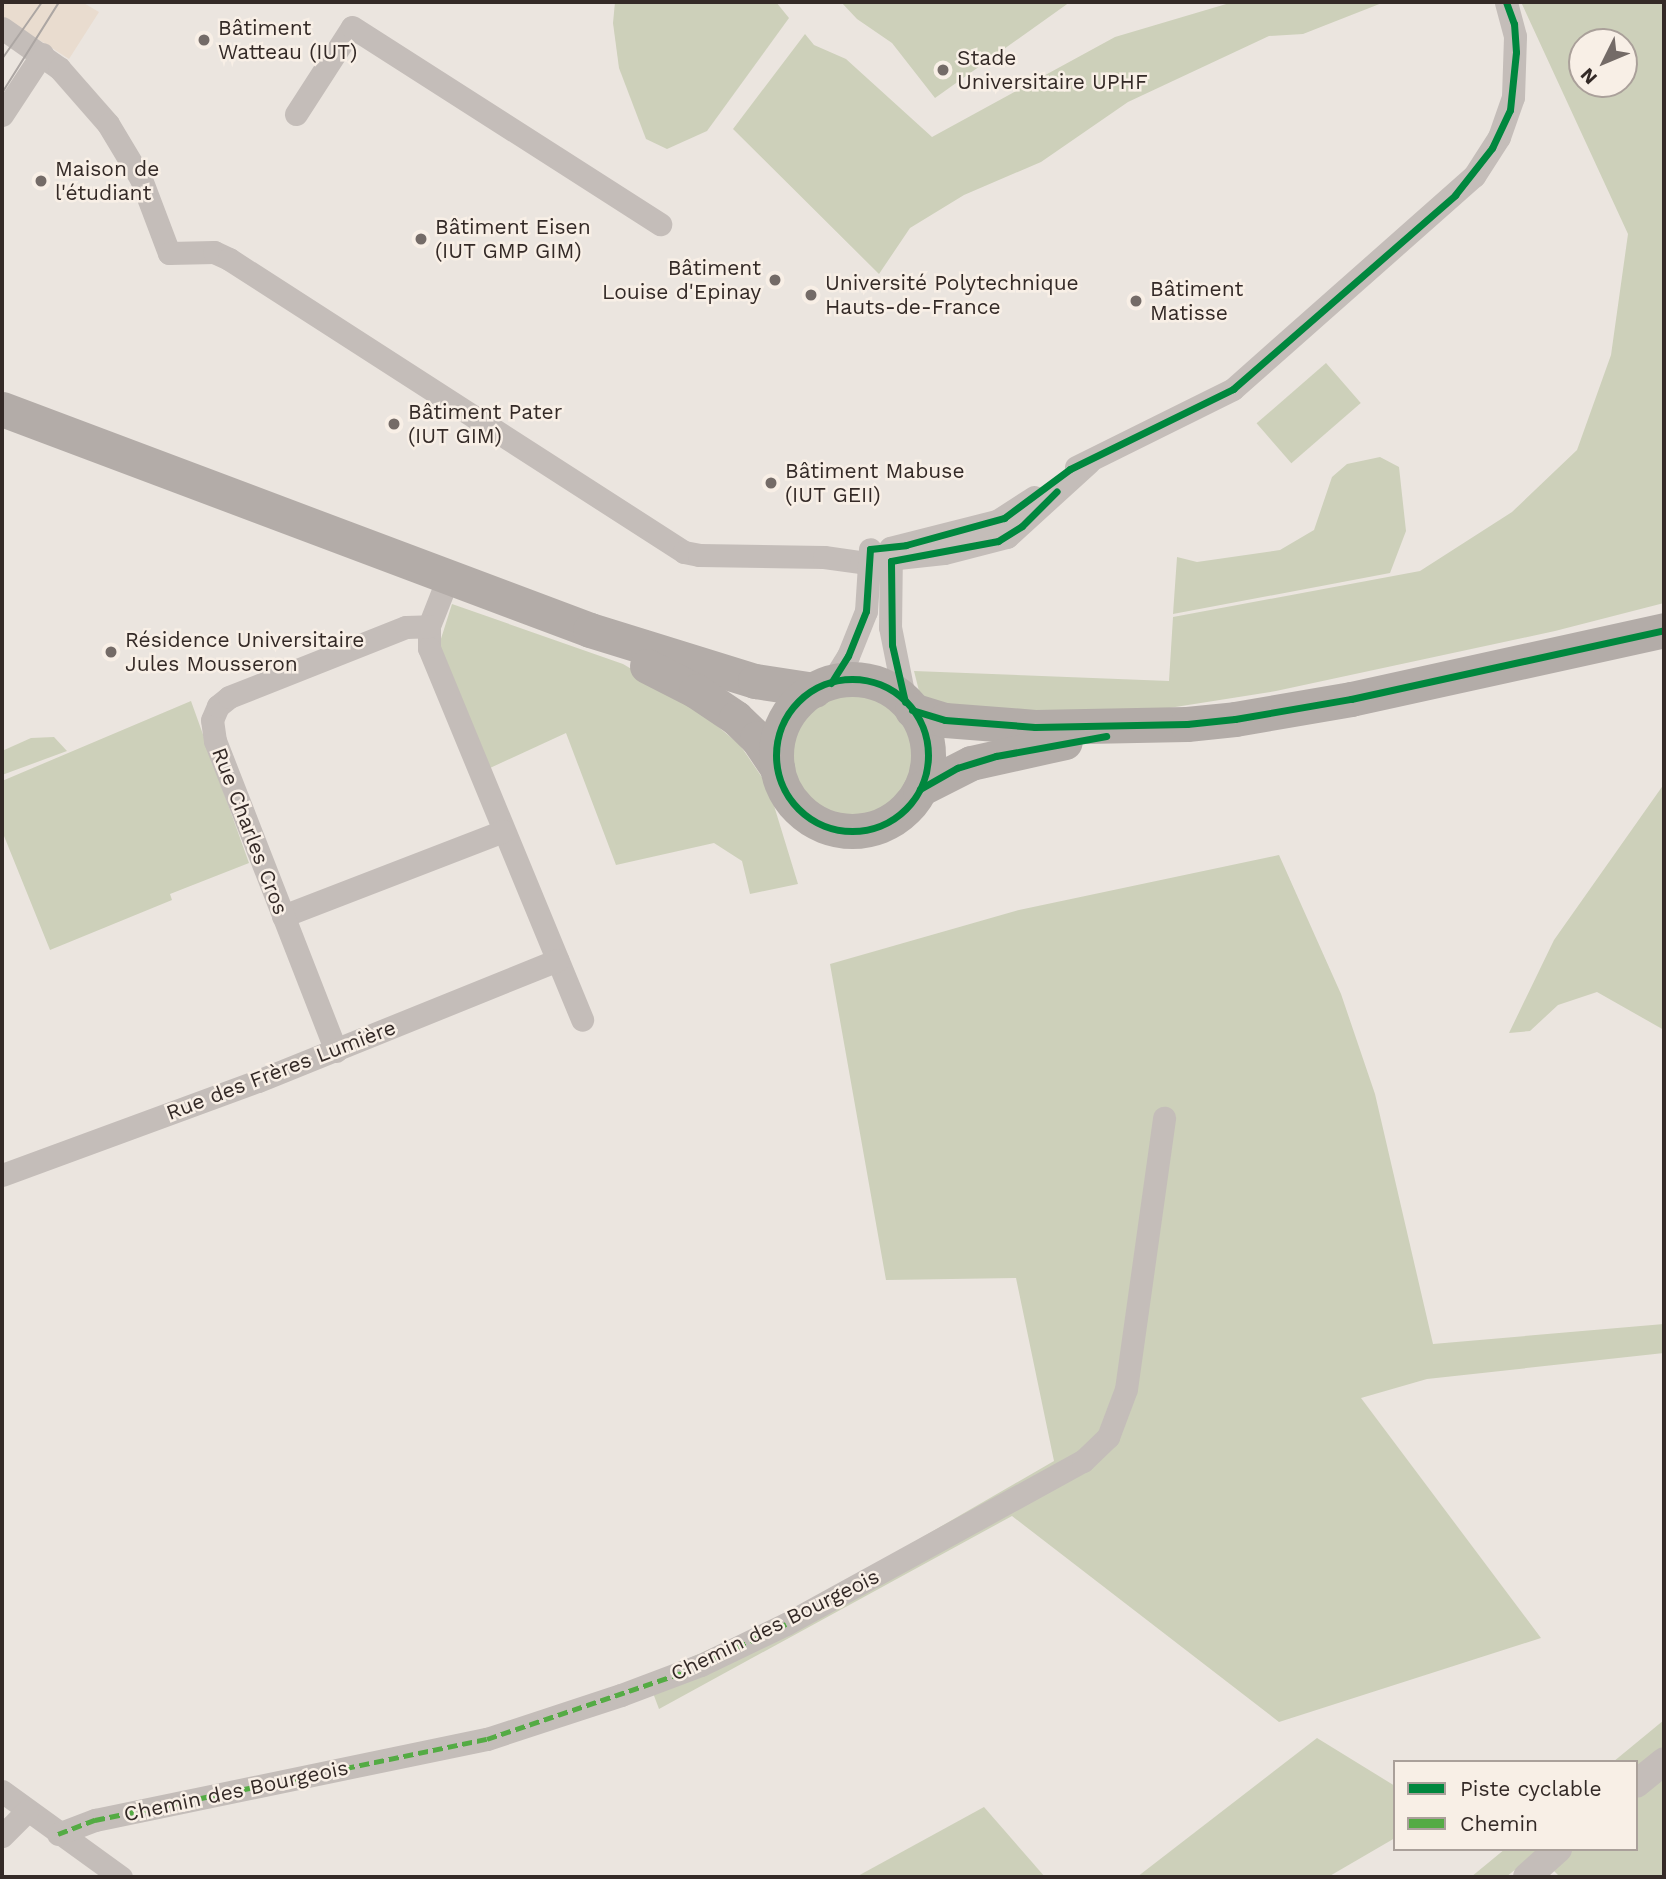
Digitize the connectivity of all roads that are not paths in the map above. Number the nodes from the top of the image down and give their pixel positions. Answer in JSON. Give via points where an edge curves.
{"nodes":[{"id":1,"x":1506,"y":2,"type":"edge"},
{"id":2,"x":3,"y":31,"type":"edge"},
{"id":3,"x":41,"y":54,"type":"junction"},
{"id":4,"x":2,"y":114,"type":"edge"},
{"id":5,"x":296,"y":114,"type":"dead end"},
{"id":6,"x":660,"y":223,"type":"dead end"},
{"id":7,"x":2,"y":409,"type":"edge"},
{"id":8,"x":2,"y":423,"type":"edge"},
{"id":9,"x":880,"y":555,"type":"junction"},
{"id":10,"x":444,"y":588,"type":"junction"},
{"id":11,"x":1664,"y":622,"type":"edge"},
{"id":12,"x":429,"y":626,"type":"junction"},
{"id":13,"x":1664,"y":630,"type":"edge"},
{"id":14,"x":1617,"y":639,"type":"junction"},
{"id":15,"x":822,"y":686,"type":"junction"},
{"id":16,"x":909,"y":706,"type":"junction"},
{"id":17,"x":1188,"y":724,"type":"junction"},
{"id":18,"x":777,"y":768,"type":"junction"},
{"id":19,"x":920,"y":789,"type":"junction"},
{"id":20,"x":503,"y":831,"type":"junction"},
{"id":21,"x":283,"y":916,"type":"junction"},
{"id":22,"x":557,"y":960,"type":"junction"},
{"id":23,"x":582,"y":1020,"type":"dead end"},
{"id":24,"x":336,"y":1051,"type":"junction"},
{"id":25,"x":1164,"y":1118,"type":"dead end"},
{"id":26,"x":2,"y":1175,"type":"edge"},
{"id":27,"x":1664,"y":1761,"type":"edge"},
{"id":28,"x":1638,"y":1781,"type":"edge"},
{"id":29,"x":2,"y":1791,"type":"edge"},
{"id":30,"x":27,"y":1811,"type":"junction"},
{"id":31,"x":58,"y":1833,"type":"junction"},
{"id":32,"x":2,"y":1836,"type":"edge"},
{"id":33,"x":1556,"y":1851,"type":"edge"},
{"id":34,"x":121,"y":1877,"type":"edge"},
{"id":35,"x":1527,"y":1877,"type":"edge"}],
"edges":[{"from":1,"to":9,"type":"street","via":[[1516,36],[1513,97],[1499,137],[1474,176],[1233,389],[1088,462],[1007,537],[944,554]]},
{"from":2,"to":3,"type":"street"},
{"from":3,"to":4,"type":"street"},
{"from":3,"to":9,"type":"street","via":[[89,101],[125,150],[169,253],[214,252],[229,259],[684,552]]},
{"from":5,"to":6,"type":"street","via":[[352,27]]},
{"from":7,"to":15,"type":"main road","via":[[590,630],[755,681]]},
{"from":8,"to":10,"type":"main road"},
{"from":9,"to":15,"type":"street","via":[[866,611],[848,656]]},
{"from":9,"to":16,"type":"street","via":[[892,645]]},
{"from":10,"to":12,"type":"street"},
{"from":10,"to":18,"type":"main road","via":[[680,682],[736,718],[757,738]]},
{"from":11,"to":14,"type":"main road"},
{"from":12,"to":20,"type":"street","via":[[429,648]]},
{"from":12,"to":21,"type":"street","name":"Rue Charles Cros","via":[[406,627],[241,692],[223,700],[214,712],[212,734]]},
{"from":13,"to":14,"type":"main road"},
{"from":14,"to":17,"type":"main road","via":[[1351,699]]},
{"from":15,"to":16,"type":"main road","via":[[852,679],[874,683]]},
{"from":15,"to":18,"type":"main road","via":[[796,704],[783,723]]},
{"from":16,"to":17,"type":"main road","via":[[945,720],[1035,727]]},
{"from":16,"to":19,"type":"main road","via":[[923,730],[928,752]]},
{"from":17,"to":19,"type":"main road","via":[[1005,753],[957,768]]},
{"from":18,"to":19,"type":"main road","via":[[799,809],[818,823],[841,830],[887,823],[906,809]]},
{"from":20,"to":21,"type":"street"},
{"from":20,"to":22,"type":"street"},
{"from":21,"to":24,"type":"street","name":"Rue Charles Cros"},
{"from":22,"to":23,"type":"street"},
{"from":22,"to":24,"type":"street","name":"Rue des Frères Lumière"},
{"from":24,"to":26,"type":"street","name":"Rue des Frères Lumière"},
{"from":25,"to":31,"type":"street","name":"Chemin des Bourgeois","via":[[1126,1389],[1108,1437],[1083,1461],[786,1624],[701,1665],[621,1695],[487,1739],[94,1820]]},
{"from":27,"to":28,"type":"street"},
{"from":29,"to":30,"type":"street"},
{"from":30,"to":31,"type":"street"},
{"from":30,"to":32,"type":"street"},
{"from":31,"to":34,"type":"street"},
{"from":33,"to":35,"type":"street"}]}
